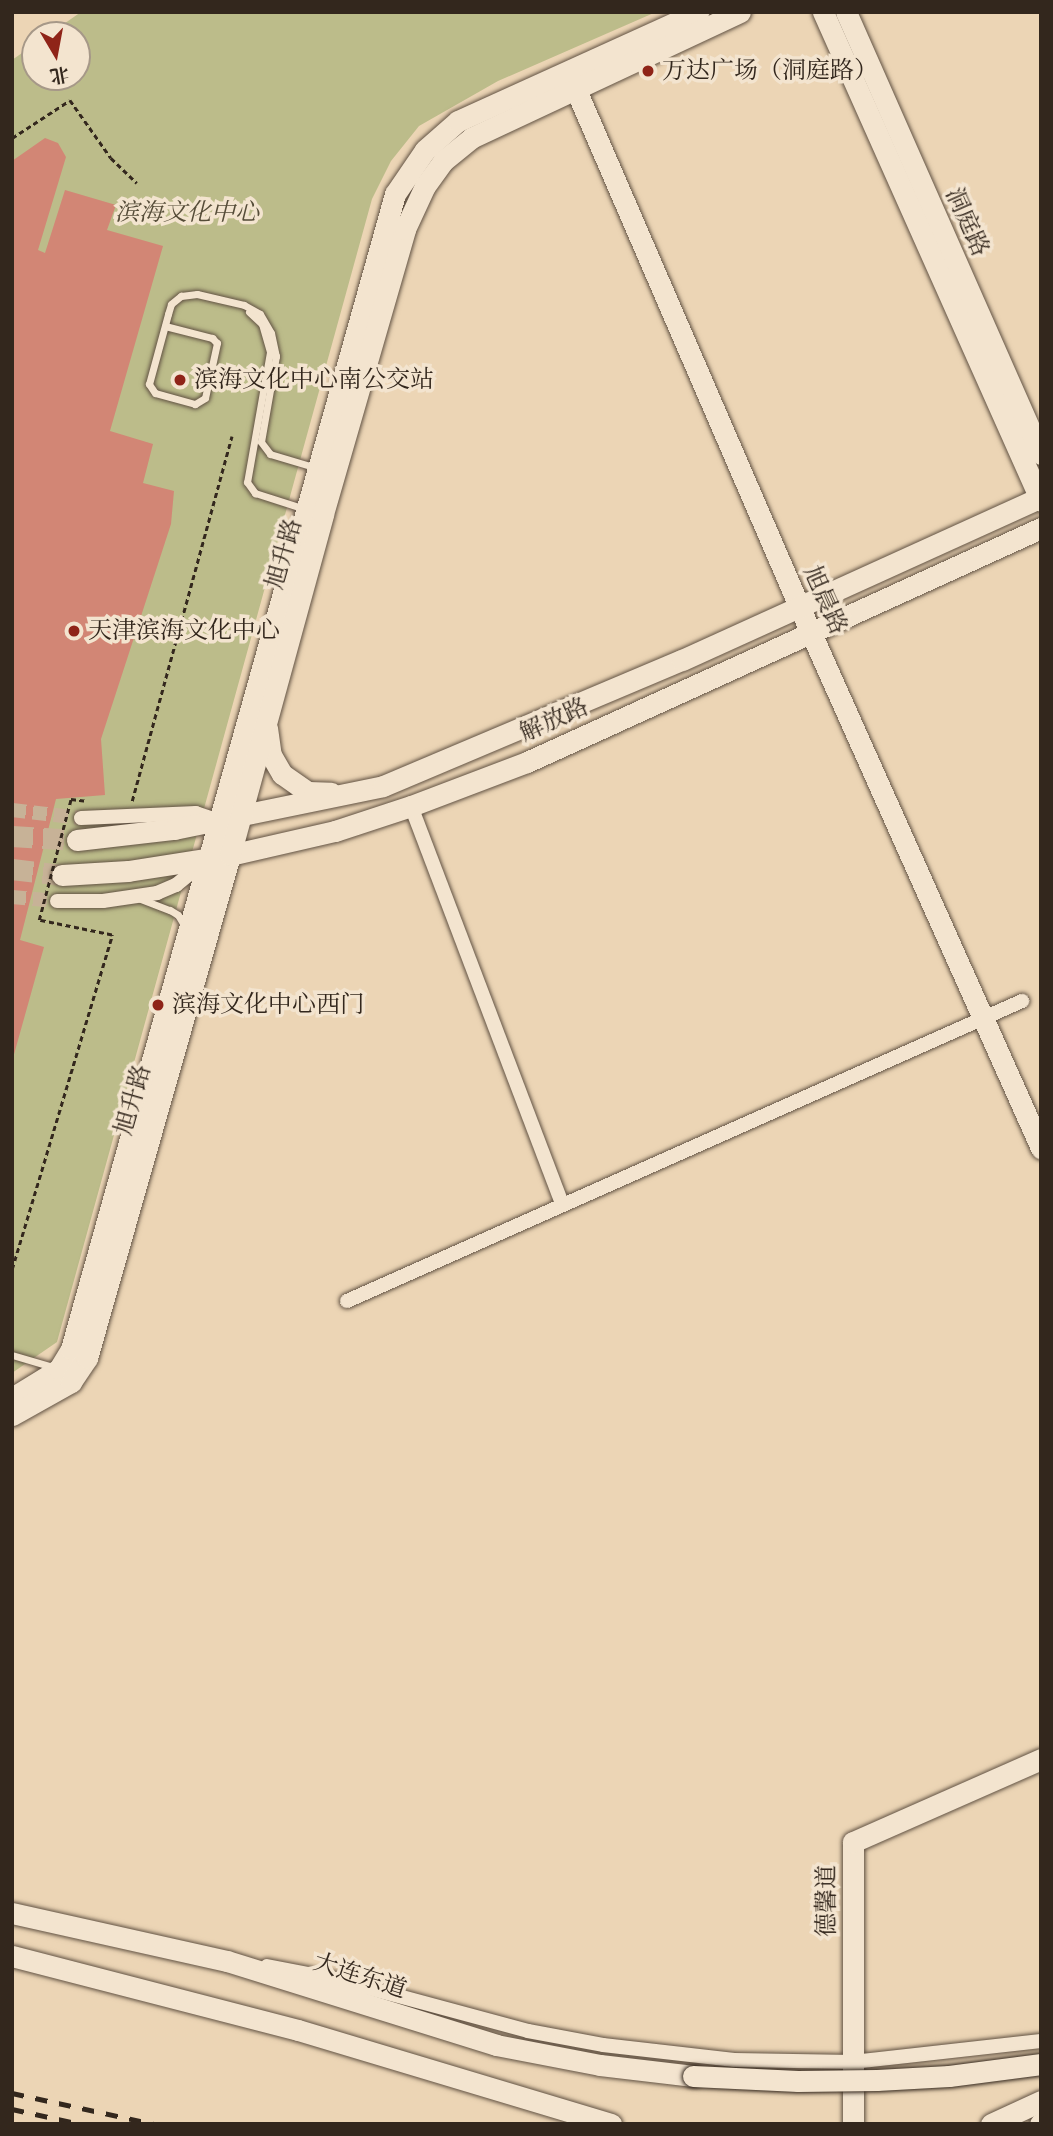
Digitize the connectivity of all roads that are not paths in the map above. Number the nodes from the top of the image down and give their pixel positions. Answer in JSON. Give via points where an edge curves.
{"nodes":[{"id":1,"x":698,"y":12,"type":"edge"},
{"id":2,"x":740,"y":12,"type":"edge"},
{"id":3,"x":823,"y":12,"type":"edge"},
{"id":4,"x":846,"y":12,"type":"edge"},
{"id":5,"x":572,"y":79,"type":"junction"},
{"id":6,"x":171,"y":304,"type":"junction"},
{"id":7,"x":164,"y":326,"type":"junction"},
{"id":8,"x":1041,"y":454,"type":"edge"},
{"id":9,"x":326,"y":470,"type":"junction"},
{"id":10,"x":1040,"y":498,"type":"edge"},
{"id":11,"x":314,"y":512,"type":"junction"},
{"id":12,"x":1041,"y":528,"type":"edge"},
{"id":13,"x":799,"y":606,"type":"junction"},
{"id":14,"x":811,"y":634,"type":"junction"},
{"id":15,"x":266,"y":717,"type":"junction"},
{"id":16,"x":351,"y":793,"type":"junction"},
{"id":17,"x":411,"y":806,"type":"junction"},
{"id":18,"x":81,"y":818,"type":"tunnel mouth"},
{"id":19,"x":239,"y":818,"type":"junction"},
{"id":20,"x":217,"y":821,"type":"junction"},
{"id":21,"x":76,"y":840,"type":"tunnel mouth"},
{"id":22,"x":230,"y":855,"type":"junction"},
{"id":23,"x":209,"y":859,"type":"junction"},
{"id":24,"x":62,"y":875,"type":"tunnel mouth"},
{"id":25,"x":138,"y":898,"type":"junction"},
{"id":26,"x":57,"y":901,"type":"tunnel mouth"},
{"id":27,"x":187,"y":943,"type":"junction"},
{"id":28,"x":1022,"y":1001,"type":"dead end"},
{"id":29,"x":982,"y":1017,"type":"junction"},
{"id":30,"x":1041,"y":1148,"type":"edge"},
{"id":31,"x":562,"y":1204,"type":"junction"},
{"id":32,"x":347,"y":1301,"type":"dead end"},
{"id":33,"x":12,"y":1355,"type":"edge"},
{"id":34,"x":68,"y":1373,"type":"junction"},
{"id":35,"x":12,"y":1398,"type":"edge"},
{"id":36,"x":12,"y":1415,"type":"edge"},
{"id":37,"x":1041,"y":1759,"type":"edge"},
{"id":38,"x":12,"y":1913,"type":"edge"},
{"id":39,"x":12,"y":1956,"type":"edge"},
{"id":40,"x":227,"y":1961,"type":"junction"},
{"id":41,"x":1041,"y":2041,"type":"edge"},
{"id":42,"x":853,"y":2062,"type":"junction"},
{"id":43,"x":1041,"y":2064,"type":"edge"},
{"id":44,"x":1041,"y":2101,"type":"edge"},
{"id":45,"x":611,"y":2124,"type":"edge"},
{"id":46,"x":853,"y":2124,"type":"edge"},
{"id":47,"x":991,"y":2124,"type":"edge"}],
"edges":[{"from":1,"to":5,"type":"street","name":"旭升路"},
{"from":2,"to":5,"type":"street","name":"旭升路"},
{"from":3,"to":10,"type":"street"},
{"from":4,"to":8,"type":"street","name":"洞庭路"},
{"from":5,"to":9,"type":"street","name":"旭升路","via":[[458,121],[425,150],[403,178],[386,222]]},
{"from":5,"to":13,"type":"street","name":"旭晨路"},
{"from":6,"to":7,"type":"lane"},
{"from":6,"to":9,"type":"lane","via":[[181,296],[197,294],[244,305],[260,314],[271,333],[276,356],[261,442],[270,454]]},
{"from":6,"to":11,"type":"lane","via":[[186,298],[216,302],[242,309],[262,324],[270,360],[247,482],[255,494]]},
{"from":7,"to":7,"type":"lane","via":[[217,343],[201,402],[189,403],[151,389]]},
{"from":9,"to":11,"type":"street","name":"旭升路"},
{"from":10,"to":13,"type":"street","name":"解放路"},
{"from":11,"to":15,"type":"street","name":"旭升路"},
{"from":11,"to":20,"type":"street","name":"旭升路"},
{"from":12,"to":14,"type":"street","name":"解放路"},
{"from":13,"to":14,"type":"street","name":"旭晨路"},
{"from":13,"to":16,"type":"street","name":"解放路","via":[[458,757],[383,786]]},
{"from":14,"to":17,"type":"street","name":"解放路","via":[[527,762]]},
{"from":14,"to":29,"type":"street","name":"旭晨路"},
{"from":15,"to":16,"type":"street","via":[[271,755],[290,782],[316,794]]},
{"from":15,"to":19,"type":"street","name":"旭升路"},
{"from":16,"to":19,"type":"street","name":"解放路"},
{"from":17,"to":22,"type":"street","name":"解放路","via":[[335,831]]},
{"from":17,"to":31,"type":"street"},
{"from":18,"to":20,"type":"street","via":[[196,813]]},
{"from":19,"to":20,"type":"street","name":"解放路"},
{"from":19,"to":22,"type":"street","name":"旭升路"},
{"from":20,"to":21,"type":"street","name":"解放路"},
{"from":20,"to":23,"type":"street","name":"旭升路"},
{"from":22,"to":23,"type":"street","name":"解放路"},
{"from":22,"to":34,"type":"street","name":"旭升路","via":[[91,1345]]},
{"from":23,"to":24,"type":"street","name":"解放路"},
{"from":23,"to":25,"type":"street","via":[[176,885]]},
{"from":23,"to":27,"type":"street","name":"旭升路"},
{"from":25,"to":26,"type":"street"},
{"from":25,"to":27,"type":"lane","via":[[178,915]]},
{"from":27,"to":34,"type":"street","name":"旭升路","via":[[71,1349]]},
{"from":28,"to":29,"type":"street"},
{"from":29,"to":30,"type":"street","name":"旭晨路"},
{"from":29,"to":31,"type":"street"},
{"from":31,"to":32,"type":"street"},
{"from":33,"to":34,"type":"lane"},
{"from":34,"to":35,"type":"street"},
{"from":34,"to":36,"type":"street","name":"旭升路","via":[[63,1388]]},
{"from":37,"to":42,"type":"street","name":"德馨道","via":[[853,1842]]},
{"from":38,"to":40,"type":"street","name":"大连东道"},
{"from":39,"to":45,"type":"street","via":[[298,2030]]},
{"from":40,"to":42,"type":"street","via":[[292,1969],[465,2016],[603,2045],[734,2060]]},
{"from":40,"to":43,"type":"street","name":"大连东道","bridge":true,"via":[[496,2045],[600,2065],[798,2081],[949,2076]]},
{"from":41,"to":42,"type":"street"},
{"from":42,"to":46,"type":"street","name":"德馨道"},
{"from":44,"to":47,"type":"street"}]}
